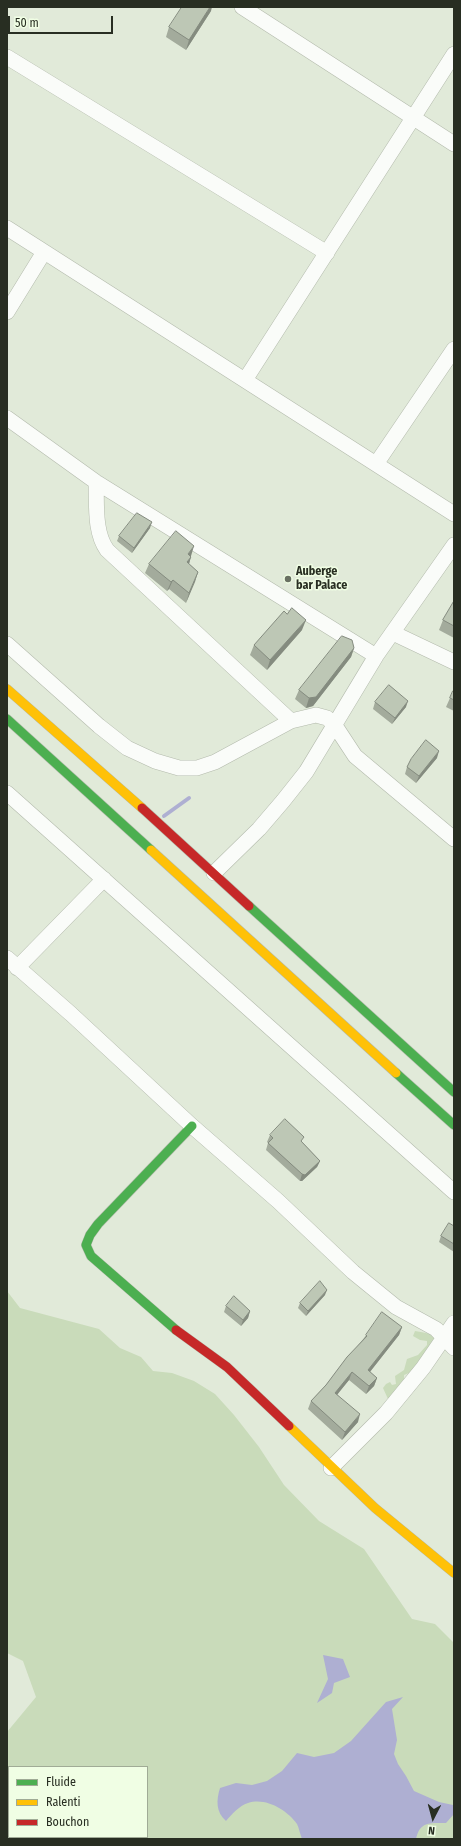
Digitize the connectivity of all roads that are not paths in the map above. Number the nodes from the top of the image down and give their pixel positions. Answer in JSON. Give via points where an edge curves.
{"nodes":[{"id":1,"x":242,"y":7,"type":"edge"},
{"id":2,"x":454,"y":54,"type":"edge"},
{"id":3,"x":7,"y":57,"type":"edge"},
{"id":4,"x":413,"y":118,"type":"junction"},
{"id":5,"x":454,"y":144,"type":"edge"},
{"id":6,"x":7,"y":228,"type":"edge"},
{"id":7,"x":44,"y":252,"type":"junction"},
{"id":8,"x":326,"y":253,"type":"junction"},
{"id":9,"x":7,"y":312,"type":"edge"},
{"id":10,"x":454,"y":349,"type":"edge"},
{"id":11,"x":245,"y":380,"type":"junction"},
{"id":12,"x":7,"y":418,"type":"edge"},
{"id":13,"x":376,"y":464,"type":"junction"},
{"id":14,"x":96,"y":482,"type":"junction"},
{"id":15,"x":454,"y":514,"type":"edge"},
{"id":16,"x":454,"y":545,"type":"edge"},
{"id":17,"x":393,"y":633,"type":"junction"},
{"id":18,"x":7,"y":644,"type":"edge"},
{"id":19,"x":376,"y":656,"type":"junction"},
{"id":20,"x":454,"y":662,"type":"edge"},
{"id":21,"x":7,"y":688,"type":"edge"},
{"id":22,"x":7,"y":719,"type":"edge"},
{"id":23,"x":291,"y":721,"type":"junction"},
{"id":24,"x":334,"y":724,"type":"junction"},
{"id":25,"x":7,"y":793,"type":"edge"},
{"id":26,"x":454,"y":838,"type":"edge"},
{"id":27,"x":214,"y":873,"type":"junction"},
{"id":28,"x":104,"y":880,"type":"junction"},
{"id":29,"x":12,"y":963,"type":"edge"},
{"id":30,"x":454,"y":1092,"type":"edge"},
{"id":31,"x":454,"y":1125,"type":"edge"},
{"id":32,"x":192,"y":1126,"type":"junction"},
{"id":33,"x":454,"y":1192,"type":"edge"},
{"id":34,"x":454,"y":1323,"type":"edge"},
{"id":35,"x":449,"y":1342,"type":"edge"},
{"id":36,"x":331,"y":1468,"type":"junction"},
{"id":37,"x":454,"y":1573,"type":"edge"}],
"edges":[{"from":1,"to":4,"type":"street"},
{"from":2,"to":4,"type":"street"},
{"from":3,"to":8,"type":"street"},
{"from":4,"to":5,"type":"street"},
{"from":4,"to":8,"type":"street"},
{"from":6,"to":7,"type":"street"},
{"from":7,"to":9,"type":"street"},
{"from":7,"to":11,"type":"street"},
{"from":8,"to":11,"type":"street"},
{"from":10,"to":13,"type":"street"},
{"from":11,"to":13,"type":"street"},
{"from":12,"to":14,"type":"street"},
{"from":13,"to":15,"type":"street"},
{"from":14,"to":19,"type":"street"},
{"from":14,"to":23,"type":"street","via":[[99,530],[101,542],[107,550]]},
{"from":16,"to":17,"type":"street"},
{"from":17,"to":19,"type":"street"},
{"from":17,"to":20,"type":"street"},
{"from":18,"to":23,"type":"street","via":[[127,748],[155,761],[179,768],[197,768],[215,762]]},
{"from":19,"to":24,"type":"street"},
{"from":21,"to":27,"type":"main road"},
{"from":22,"to":31,"type":"main road"},
{"from":23,"to":24,"type":"street","via":[[316,715],[327,718]]},
{"from":24,"to":26,"type":"street","via":[[355,756]]},
{"from":24,"to":27,"type":"street","via":[[306,772],[283,801]]},
{"from":25,"to":28,"type":"street"},
{"from":27,"to":30,"type":"main road"},
{"from":28,"to":29,"type":"street"},
{"from":28,"to":33,"type":"street"},
{"from":29,"to":32,"type":"street"},
{"from":32,"to":35,"type":"street","via":[[396,1308],[436,1329]]},
{"from":32,"to":36,"type":"main road","via":[[98,1224],[86,1245],[91,1256],[174,1329],[227,1367]]},
{"from":34,"to":35,"type":"street"},
{"from":35,"to":36,"type":"street","via":[[422,1368],[386,1413]]},
{"from":36,"to":37,"type":"main road","via":[[395,1526]]}]}
